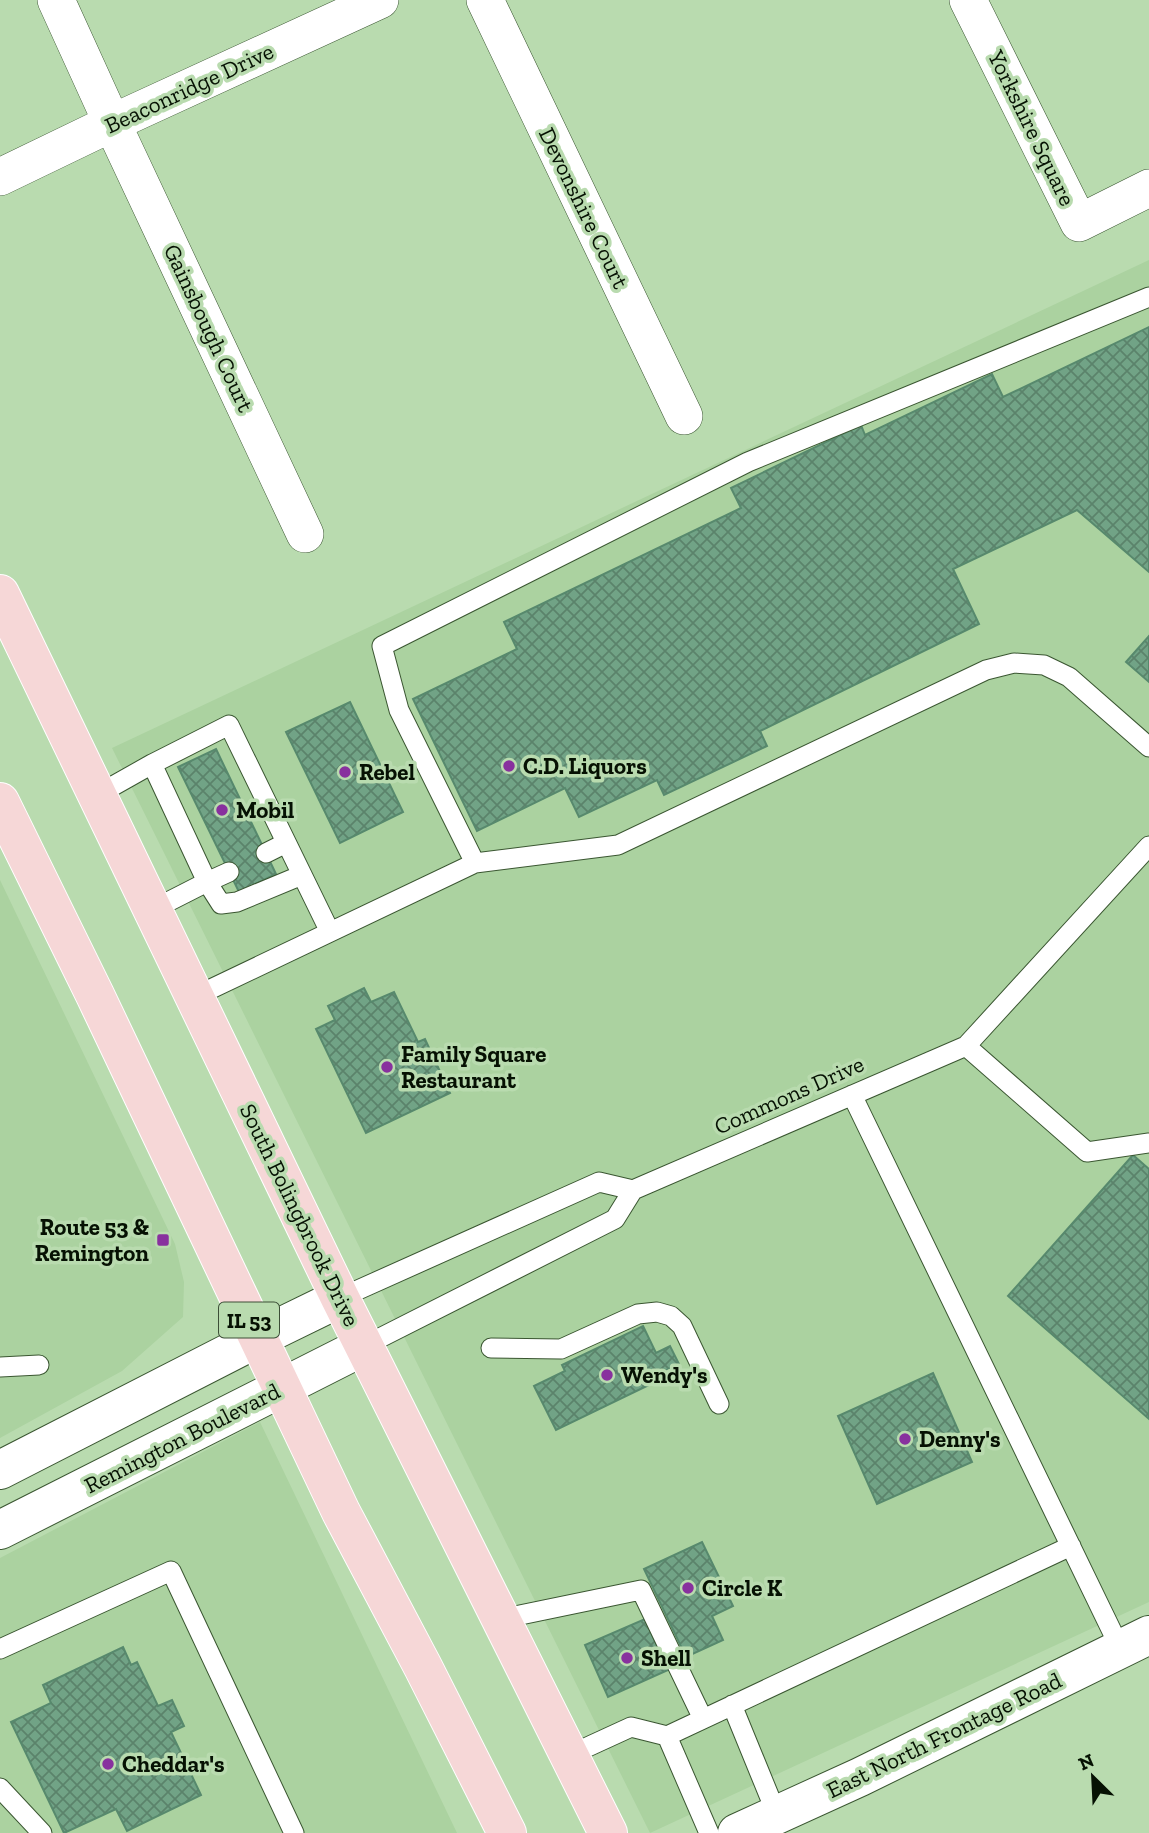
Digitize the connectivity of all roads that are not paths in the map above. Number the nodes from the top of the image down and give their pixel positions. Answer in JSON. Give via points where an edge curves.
{"nodes":[{"id":1,"x":56,"y":0,"type":"edge"},
{"id":2,"x":380,"y":0,"type":"edge"},
{"id":3,"x":485,"y":0,"type":"edge"},
{"id":4,"x":968,"y":0,"type":"edge"},
{"id":5,"x":112,"y":123,"type":"junction"},
{"id":6,"x":0,"y":177,"type":"edge"},
{"id":7,"x":1149,"y":188,"type":"edge"},
{"id":8,"x":1149,"y":297,"type":"edge"},
{"id":9,"x":684,"y":416,"type":"dead end"},
{"id":10,"x":306,"y":534,"type":"dead end"},
{"id":11,"x":0,"y":594,"type":"edge"},
{"id":12,"x":1149,"y":747,"type":"edge"},
{"id":13,"x":152,"y":764,"type":"junction"},
{"id":14,"x":97,"y":794,"type":"junction"},
{"id":15,"x":0,"y":802,"type":"edge"},
{"id":16,"x":10,"y":839,"type":"edge"},
{"id":17,"x":286,"y":843,"type":"junction"},
{"id":18,"x":1149,"y":846,"type":"edge"},
{"id":19,"x":266,"y":853,"type":"dead end"},
{"id":20,"x":475,"y":863,"type":"junction"},
{"id":21,"x":229,"y":872,"type":"dead end"},
{"id":22,"x":302,"y":875,"type":"junction"},
{"id":23,"x":207,"y":882,"type":"junction"},
{"id":24,"x":152,"y":911,"type":"junction"},
{"id":25,"x":330,"y":932,"type":"junction"},
{"id":26,"x":194,"y":997,"type":"junction"},
{"id":27,"x":965,"y":1046,"type":"junction"},
{"id":28,"x":852,"y":1095,"type":"junction"},
{"id":29,"x":1149,"y":1143,"type":"edge"},
{"id":30,"x":633,"y":1190,"type":"junction"},
{"id":31,"x":340,"y":1298,"type":"junction"},
{"id":32,"x":258,"y":1338,"type":"junction"},
{"id":33,"x":364,"y":1346,"type":"junction"},
{"id":34,"x":491,"y":1348,"type":"dead end"},
{"id":35,"x":39,"y":1366,"type":"dead end"},
{"id":36,"x":0,"y":1367,"type":"edge"},
{"id":37,"x":282,"y":1388,"type":"junction"},
{"id":38,"x":719,"y":1404,"type":"dead end"},
{"id":39,"x":0,"y":1470,"type":"edge"},
{"id":40,"x":0,"y":1530,"type":"edge"},
{"id":41,"x":1071,"y":1546,"type":"junction"},
{"id":42,"x":501,"y":1619,"type":"junction"},
{"id":43,"x":1135,"y":1642,"type":"edge"},
{"id":44,"x":0,"y":1649,"type":"edge"},
{"id":45,"x":732,"y":1705,"type":"junction"},
{"id":46,"x":703,"y":1719,"type":"junction"},
{"id":47,"x":667,"y":1736,"type":"junction"},
{"id":48,"x":569,"y":1755,"type":"junction"},
{"id":49,"x":0,"y":1788,"type":"edge"},
{"id":50,"x":777,"y":1815,"type":"junction"},
{"id":51,"x":42,"y":1833,"type":"edge"},
{"id":52,"x":294,"y":1833,"type":"edge"},
{"id":53,"x":507,"y":1833,"type":"edge"},
{"id":54,"x":608,"y":1833,"type":"edge"},
{"id":55,"x":709,"y":1833,"type":"edge"},
{"id":56,"x":737,"y":1833,"type":"edge"}],
"edges":[{"from":1,"to":5,"type":"street","name":"Gainsbough Court"},
{"from":2,"to":5,"type":"street","name":"Beaconridge Drive"},
{"from":3,"to":9,"type":"street","name":"Devonshire Court"},
{"from":4,"to":7,"type":"street","name":"Yorkshire Square","via":[[1079,223]]},
{"from":5,"to":6,"type":"street","name":"Beaconridge Drive"},
{"from":5,"to":10,"type":"street","name":"Gainsbough Court"},
{"from":8,"to":20,"type":"lane","via":[[748,462],[383,646],[400,710]]},
{"from":11,"to":14,"type":"main road","name":"South Bolingbrook Drive"},
{"from":12,"to":20,"type":"lane","via":[[1069,677],[1044,665],[1014,663],[986,670],[618,845]]},
{"from":13,"to":14,"type":"lane"},
{"from":13,"to":17,"type":"lane","via":[[229,725]]},
{"from":13,"to":23,"type":"lane"},
{"from":14,"to":24,"type":"main road","name":"South Bolingbrook Drive"},
{"from":15,"to":16,"type":"main road","number":"IL 53"},
{"from":16,"to":32,"type":"main road","number":"IL 53","via":[[95,995]]},
{"from":17,"to":19,"type":"lane"},
{"from":17,"to":22,"type":"lane"},
{"from":18,"to":27,"type":"lane"},
{"from":20,"to":25,"type":"lane"},
{"from":21,"to":23,"type":"lane"},
{"from":22,"to":23,"type":"lane","via":[[237,902],[221,904]]},
{"from":22,"to":25,"type":"lane"},
{"from":23,"to":24,"type":"lane"},
{"from":24,"to":26,"type":"main road","name":"South Bolingbrook Drive"},
{"from":25,"to":26,"type":"lane"},
{"from":26,"to":31,"type":"main road","name":"South Bolingbrook Drive"},
{"from":27,"to":28,"type":"lane","name":"Commons Drive"},
{"from":27,"to":29,"type":"lane","via":[[1087,1152]]},
{"from":28,"to":30,"type":"lane","name":"Commons Drive"},
{"from":28,"to":41,"type":"lane"},
{"from":30,"to":31,"type":"lane","via":[[599,1182]]},
{"from":30,"to":33,"type":"lane","via":[[615,1219]]},
{"from":31,"to":32,"type":"street"},
{"from":31,"to":33,"type":"main road","name":"South Bolingbrook Drive"},
{"from":32,"to":37,"type":"main road","number":"IL 53"},
{"from":32,"to":39,"type":"street"},
{"from":33,"to":37,"type":"street","name":"Remington Boulevard"},
{"from":33,"to":42,"type":"main road","name":"South Bolingbrook Drive"},
{"from":34,"to":38,"type":"lane","via":[[561,1349],[638,1314],[671,1315],[682,1326]]},
{"from":35,"to":36,"type":"lane"},
{"from":37,"to":40,"type":"street","name":"Remington Boulevard"},
{"from":37,"to":53,"type":"main road","number":"IL 53"},
{"from":41,"to":43,"type":"lane"},
{"from":41,"to":45,"type":"lane"},
{"from":42,"to":46,"type":"lane","via":[[640,1590]]},
{"from":42,"to":48,"type":"main road","name":"South Bolingbrook Drive"},
{"from":43,"to":50,"type":"street","name":"East North Frontage Road"},
{"from":44,"to":52,"type":"lane","via":[[171,1571]]},
{"from":45,"to":46,"type":"lane"},
{"from":45,"to":50,"type":"lane"},
{"from":46,"to":47,"type":"lane"},
{"from":47,"to":48,"type":"lane","via":[[631,1727]]},
{"from":47,"to":55,"type":"lane"},
{"from":48,"to":54,"type":"main road","name":"South Bolingbrook Drive"},
{"from":49,"to":51,"type":"lane"},
{"from":50,"to":56,"type":"street","name":"East North Frontage Road"}]}
